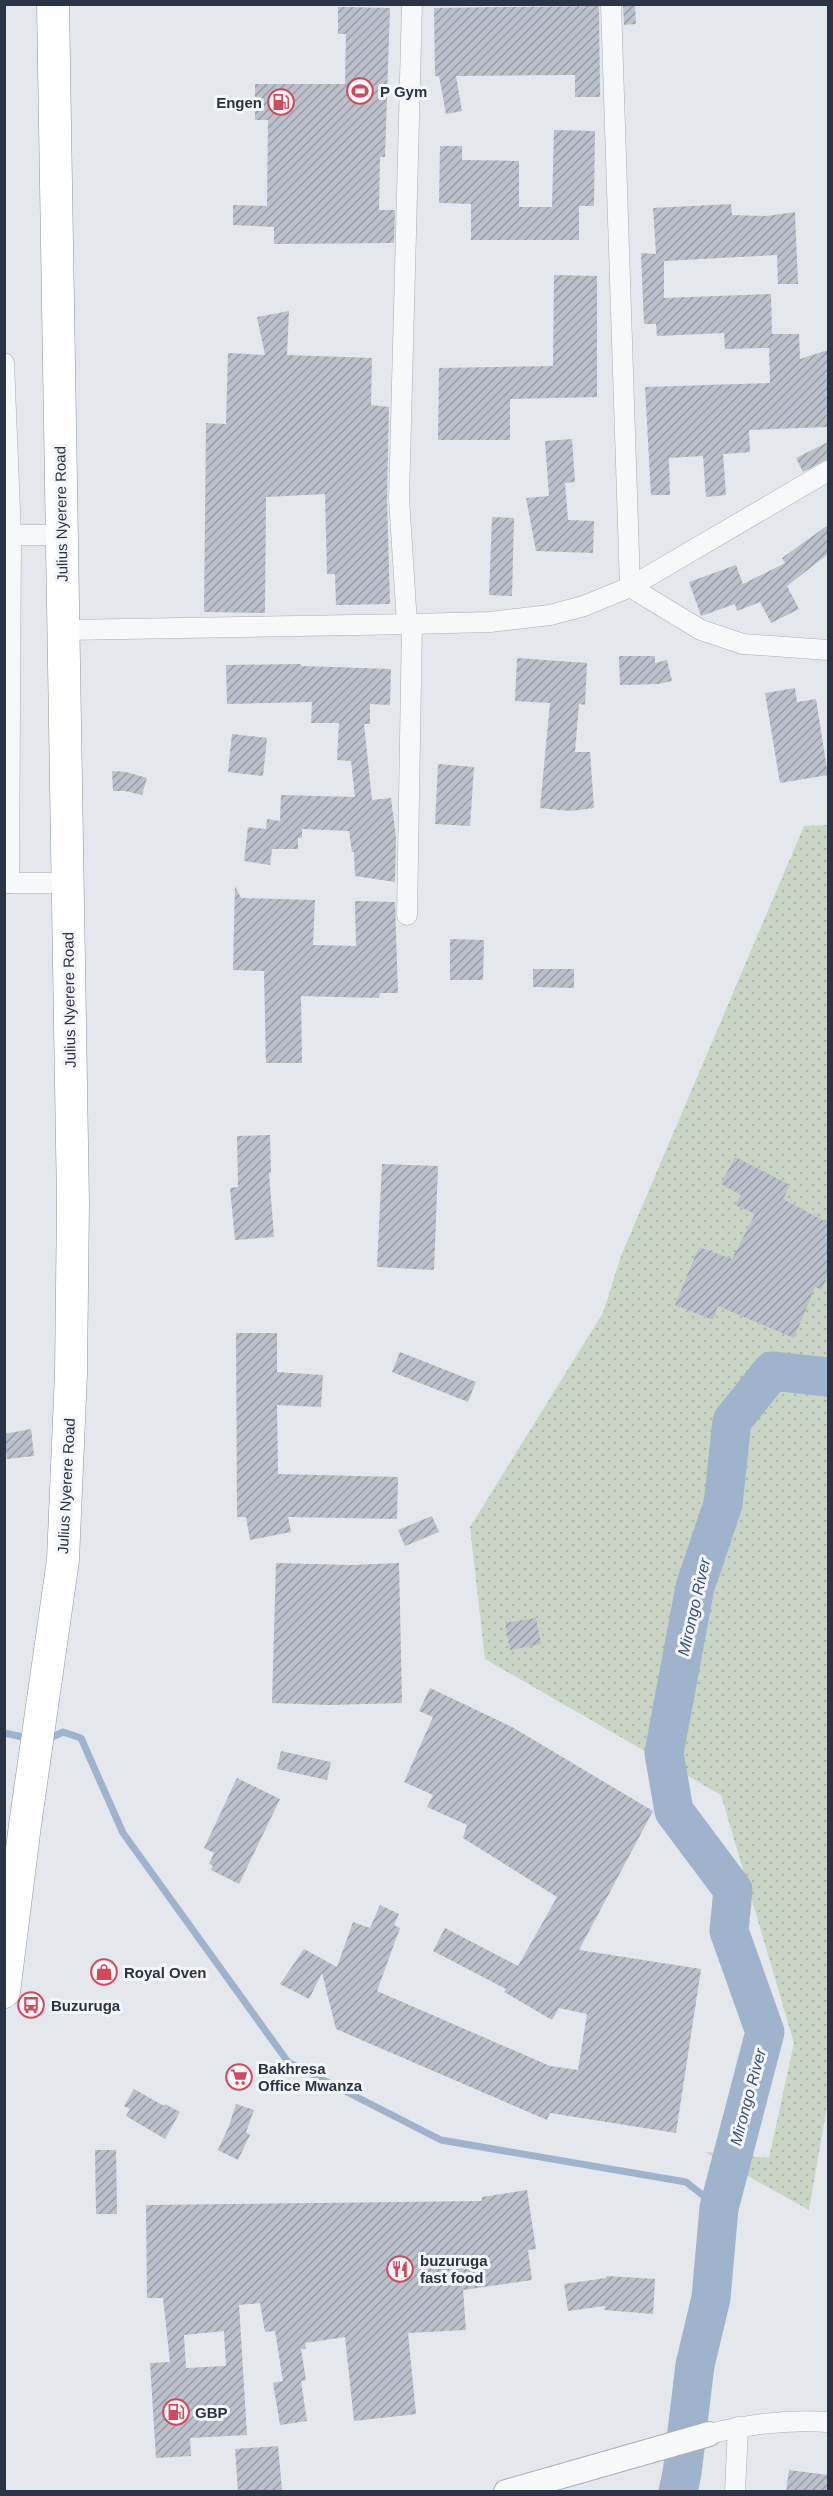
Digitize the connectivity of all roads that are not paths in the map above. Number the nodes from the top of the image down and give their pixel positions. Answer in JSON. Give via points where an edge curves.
{"nodes":[{"id":1,"x":53,"y":4,"type":"edge"},
{"id":2,"x":412,"y":4,"type":"edge"},
{"id":3,"x":611,"y":4,"type":"edge"},
{"id":4,"x":4,"y":363,"type":"edge"},
{"id":5,"x":828,"y":471,"type":"edge"},
{"id":6,"x":8,"y":535,"type":"edge"},
{"id":7,"x":61,"y":535,"type":"junction"},
{"id":8,"x":630,"y":587,"type":"junction"},
{"id":9,"x":409,"y":624,"type":"junction"},
{"id":10,"x":64,"y":630,"type":"junction"},
{"id":11,"x":828,"y":650,"type":"edge"},
{"id":12,"x":7,"y":701,"type":"edge"},
{"id":13,"x":7,"y":883,"type":"edge"},
{"id":14,"x":66,"y":883,"type":"junction"},
{"id":15,"x":407,"y":915,"type":"dead end"},
{"id":16,"x":4,"y":1992,"type":"edge"},
{"id":17,"x":828,"y":2422,"type":"edge"},
{"id":18,"x":738,"y":2427,"type":"junction"},
{"id":19,"x":709,"y":2434,"type":"joint"},
{"id":20,"x":506,"y":2492,"type":"edge"},
{"id":21,"x":735,"y":2492,"type":"edge"}],
"edges":[{"from":1,"to":7,"type":"highway","name":"Julius Nyerere Road"},
{"from":2,"to":9,"type":"street","via":[[399,498]]},
{"from":3,"to":8,"type":"street"},
{"from":4,"to":6,"type":"street"},
{"from":5,"to":8,"type":"street"},
{"from":6,"to":7,"type":"street"},
{"from":6,"to":12,"type":"street"},
{"from":7,"to":10,"type":"highway","name":"Julius Nyerere Road"},
{"from":8,"to":9,"type":"street","via":[[550,615],[490,622]]},
{"from":8,"to":11,"type":"street","via":[[701,630],[743,644]]},
{"from":9,"to":10,"type":"street"},
{"from":9,"to":15,"type":"street"},
{"from":10,"to":14,"type":"highway","name":"Julius Nyerere Road"},
{"from":12,"to":13,"type":"street"},
{"from":13,"to":14,"type":"street"},
{"from":14,"to":16,"type":"highway","name":"Julius Nyerere Road","via":[[73,1203],[63,1560]]},
{"from":17,"to":18,"type":"street","via":[[797,2420]]},
{"from":18,"to":19,"type":"street"},
{"from":18,"to":21,"type":"street"},
{"from":19,"to":20,"type":"street"}]}
